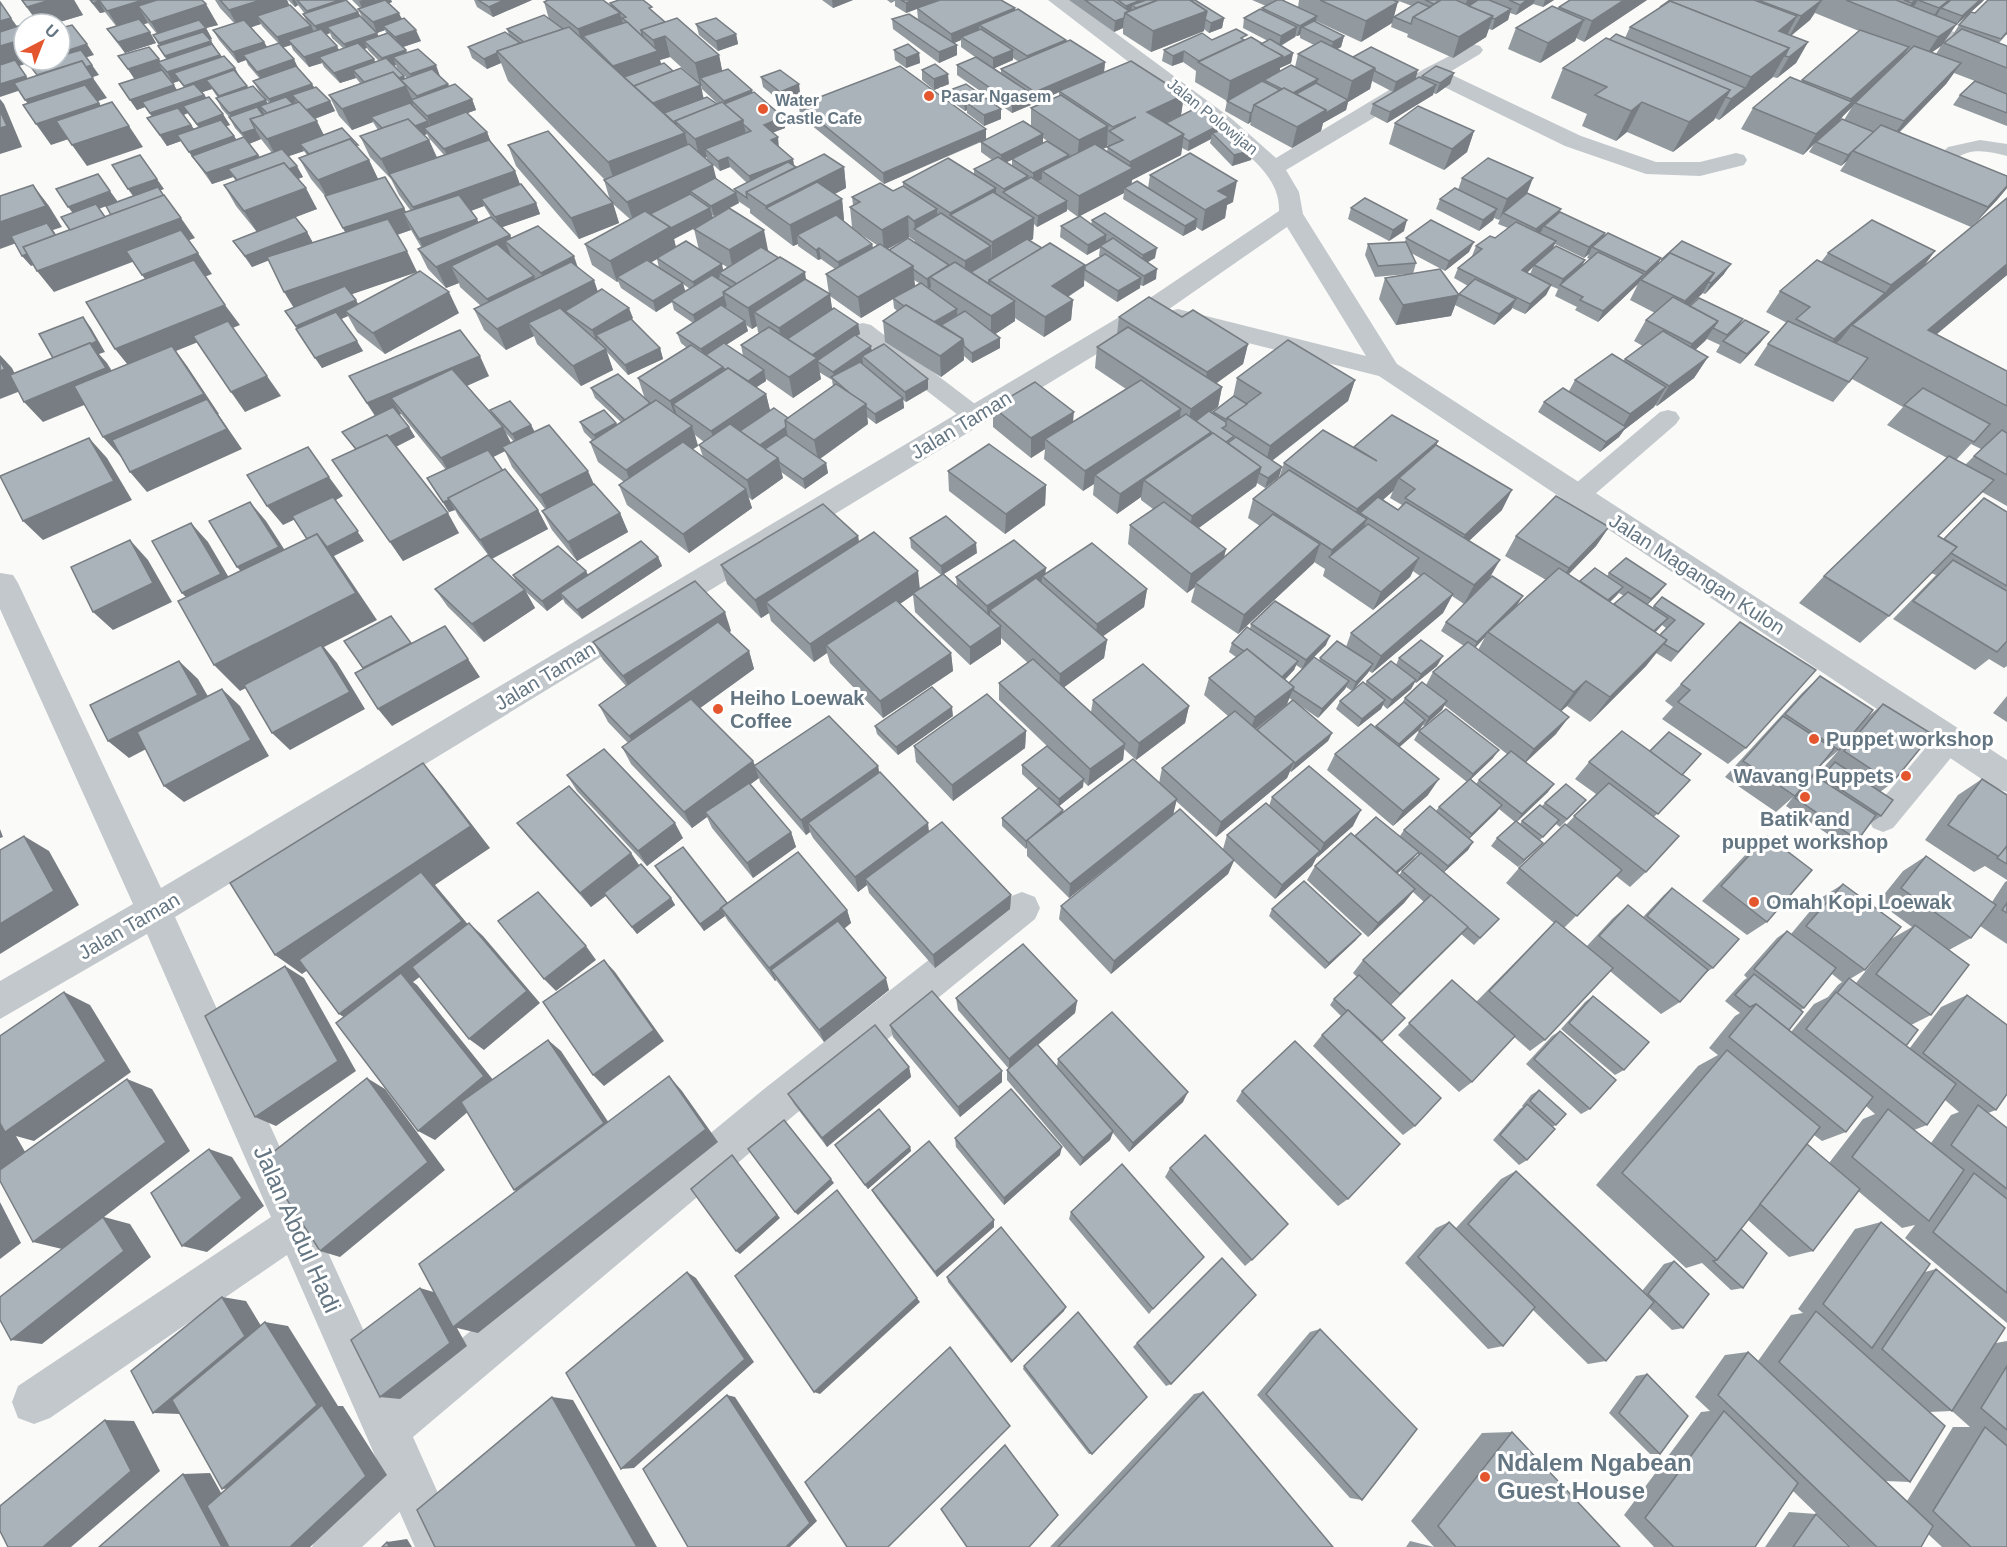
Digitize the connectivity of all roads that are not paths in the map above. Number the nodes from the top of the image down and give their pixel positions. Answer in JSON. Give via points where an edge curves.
{"nodes":[{"id":1,"x":1058,"y":0,"type":"edge"},
{"id":2,"x":1860,"y":0,"type":"edge"},
{"id":3,"x":1473,"y":50,"type":"edge"},
{"id":4,"x":2007,"y":61,"type":"edge"},
{"id":5,"x":1431,"y":73,"type":"junction"},
{"id":6,"x":2007,"y":150,"type":"edge"},
{"id":7,"x":1736,"y":160,"type":"dead end"},
{"id":8,"x":1941,"y":163,"type":"edge"},
{"id":9,"x":1273,"y":169,"type":"junction"},
{"id":10,"x":1291,"y":214,"type":"junction"},
{"id":11,"x":1150,"y":310,"type":"junction"},
{"id":12,"x":863,"y":330,"type":"dead end"},
{"id":13,"x":1388,"y":370,"type":"junction"},
{"id":14,"x":975,"y":416,"type":"junction"},
{"id":15,"x":1668,"y":418,"type":"dead end"},
{"id":16,"x":1578,"y":495,"type":"junction"},
{"id":17,"x":1,"y":581,"type":"edge"},
{"id":18,"x":1949,"y":740,"type":"junction"},
{"id":19,"x":2007,"y":778,"type":"edge"},
{"id":20,"x":1883,"y":819,"type":"edge"},
{"id":21,"x":1022,"y":908,"type":"dead end"},
{"id":22,"x":154,"y":911,"type":"junction"},
{"id":23,"x":0,"y":1001,"type":"edge"},
{"id":24,"x":295,"y":1225,"type":"junction"},
{"id":25,"x":34,"y":1402,"type":"dead end"},
{"id":26,"x":386,"y":1430,"type":"junction"},
{"id":27,"x":408,"y":1477,"type":"junction"},
{"id":28,"x":332,"y":1547,"type":"edge"},
{"id":29,"x":440,"y":1547,"type":"edge"}],
"edges":[{"from":1,"to":9,"type":"street","name":"Jalan Polowijan","via":[[1237,134]]},
{"from":2,"to":4,"type":"street"},
{"from":3,"to":5,"type":"street"},
{"from":5,"to":7,"type":"street","via":[[1573,141],[1654,169],[1700,169]]},
{"from":5,"to":9,"type":"street"},
{"from":6,"to":8,"type":"lane","via":[[1984,144],[1963,147],[1947,154]]},
{"from":9,"to":10,"type":"street","name":"Jalan Polowijan","via":[[1293,202]]},
{"from":10,"to":11,"type":"street"},
{"from":10,"to":13,"type":"street","name":"Jalan Magangan Kulon"},
{"from":11,"to":13,"type":"street","name":"Jalan Magangan Kulon"},
{"from":11,"to":14,"type":"street","name":"Jalan Taman"},
{"from":12,"to":14,"type":"lane"},
{"from":13,"to":16,"type":"street","name":"Jalan Magangan Kulon"},
{"from":14,"to":22,"type":"street","name":"Jalan Taman"},
{"from":15,"to":16,"type":"lane"},
{"from":16,"to":18,"type":"street","name":"Jalan Magangan Kulon"},
{"from":17,"to":22,"type":"street","name":"Jalan Abdul Hadi"},
{"from":18,"to":19,"type":"street","name":"Jalan Magangan Kulon"},
{"from":18,"to":20,"type":"lane"},
{"from":21,"to":26,"type":"street","via":[[778,1103]]},
{"from":22,"to":23,"type":"street","name":"Jalan Taman"},
{"from":22,"to":24,"type":"street","name":"Jalan Abdul Hadi"},
{"from":24,"to":25,"type":"street"},
{"from":24,"to":26,"type":"street","name":"Jalan Abdul Hadi"},
{"from":26,"to":27,"type":"street","name":"Jalan Abdul Hadi"},
{"from":27,"to":28,"type":"lane"},
{"from":27,"to":29,"type":"street","name":"Jalan Abdul Hadi"}]}
